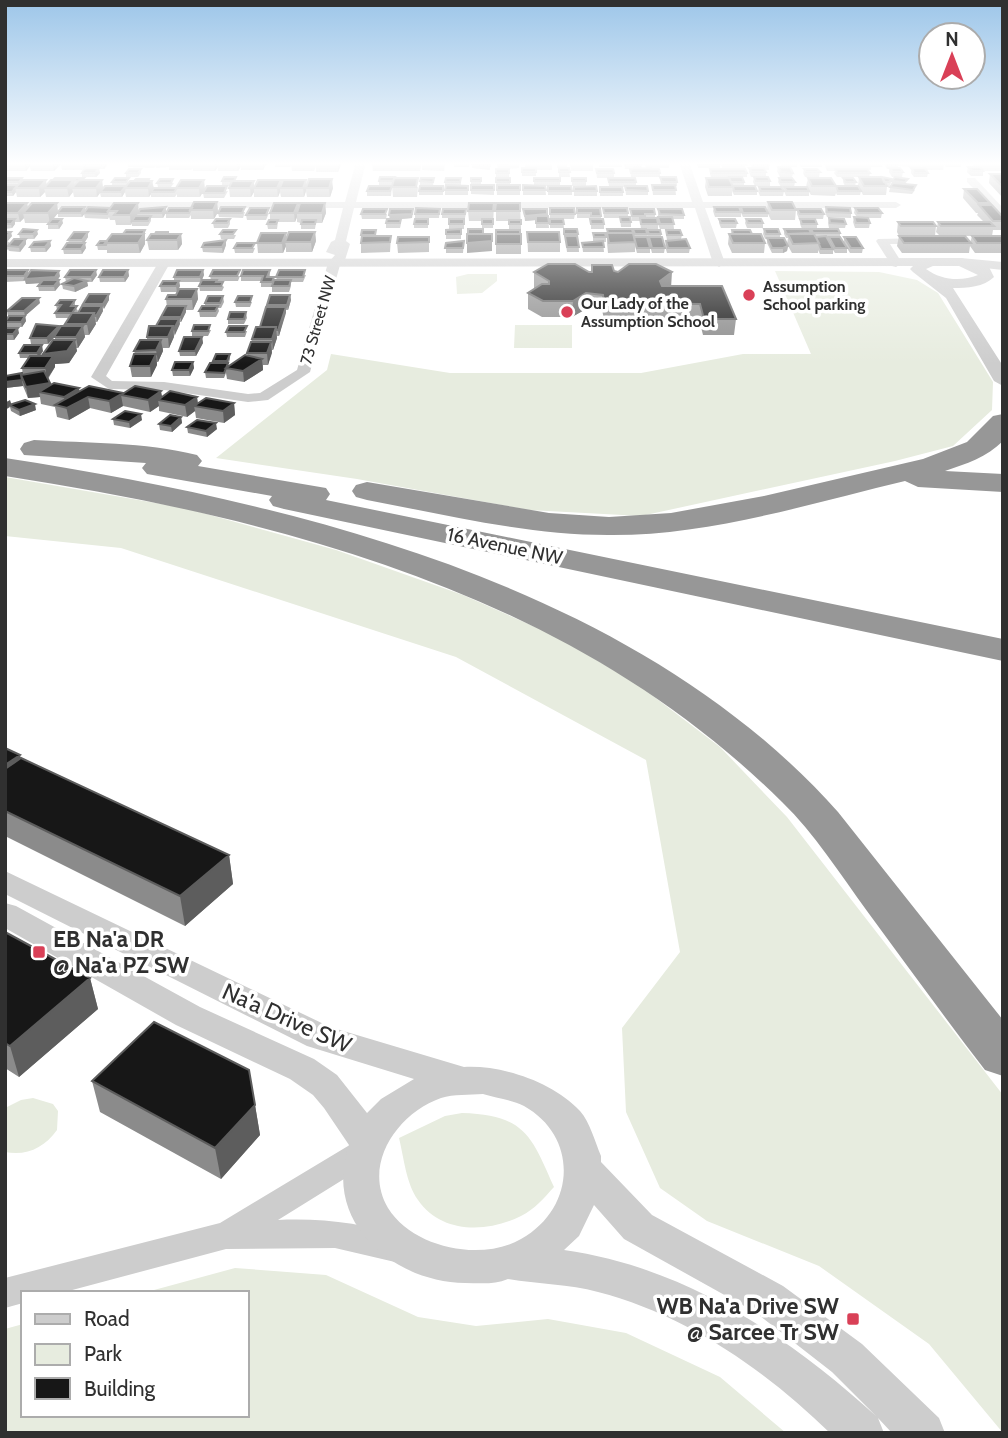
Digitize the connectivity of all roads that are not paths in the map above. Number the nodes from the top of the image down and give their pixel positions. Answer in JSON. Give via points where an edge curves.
{"nodes":[{"id":1,"x":343,"y":229,"type":"edge"},
{"id":2,"x":707,"y":229,"type":"edge"},
{"id":3,"x":936,"y":241,"type":"edge"},
{"id":4,"x":961,"y":262,"type":"junction"},
{"id":5,"x":5,"y":263,"type":"edge"},
{"id":6,"x":164,"y":263,"type":"junction"},
{"id":7,"x":334,"y":263,"type":"junction"},
{"id":8,"x":719,"y":263,"type":"junction"},
{"id":9,"x":849,"y":263,"type":"junction"},
{"id":10,"x":896,"y":263,"type":"junction"},
{"id":11,"x":1003,"y":266,"type":"edge"},
{"id":12,"x":930,"y":272,"type":"junction"},
{"id":13,"x":1003,"y":274,"type":"edge"},
{"id":14,"x":978,"y":281,"type":"junction"},
{"id":15,"x":1003,"y":351,"type":"edge"},
{"id":16,"x":1003,"y":381,"type":"edge"},
{"id":17,"x":1003,"y":422,"type":"edge"},
{"id":18,"x":10,"y":456,"type":"edge"},
{"id":19,"x":1003,"y":483,"type":"edge"},
{"id":20,"x":798,"y":497,"type":"junction"},
{"id":21,"x":1003,"y":635,"type":"edge"},
{"id":22,"x":1003,"y":650,"type":"edge"},
{"id":23,"x":5,"y":881,"type":"edge"},
{"id":24,"x":5,"y":914,"type":"edge"},
{"id":25,"x":1003,"y":1056,"type":"edge"},
{"id":26,"x":463,"y":1081,"type":"junction"},
{"id":27,"x":365,"y":1147,"type":"junction"},
{"id":28,"x":585,"y":1170,"type":"junction"},
{"id":29,"x":226,"y":1235,"type":"junction"},
{"id":30,"x":408,"y":1251,"type":"junction"},
{"id":31,"x":507,"y":1262,"type":"junction"},
{"id":32,"x":5,"y":1293,"type":"edge"},
{"id":33,"x":862,"y":1433,"type":"edge"},
{"id":34,"x":923,"y":1433,"type":"edge"}],
"edges":[{"from":1,"to":7,"type":"street","name":"73 Street NW","via":[[340,242],[344,244]]},
{"from":2,"to":8,"type":"street"},
{"from":3,"to":10,"type":"street","via":[[882,241]]},
{"from":4,"to":11,"type":"street"},
{"from":4,"to":12,"type":"street"},
{"from":4,"to":14,"type":"street","via":[[984,270],[986,277]]},
{"from":5,"to":6,"type":"street"},
{"from":6,"to":7,"type":"street"},
{"from":6,"to":7,"type":"street","name":"73 Street NW","via":[[98,377],[109,385],[164,386],[248,398],[263,397],[303,372]]},
{"from":7,"to":8,"type":"street"},
{"from":8,"to":9,"type":"street"},
{"from":9,"to":10,"type":"street"},
{"from":9,"to":12,"type":"street"},
{"from":10,"to":12,"type":"street"},
{"from":12,"to":14,"type":"street","via":[[954,283]]},
{"from":12,"to":16,"type":"street","via":[[952,295]]},
{"from":13,"to":14,"type":"street"},
{"from":14,"to":15,"type":"street","via":[[968,296]]},
{"from":17,"to":20,"type":"highway","via":[[978,447],[937,464]]},
{"from":18,"to":20,"type":"highway","via":[[153,455],[583,525],[692,519]]},
{"from":18,"to":21,"type":"highway","name":"16 Avenue NW","via":[[264,484]]},
{"from":18,"to":22,"type":"highway","name":"16 Avenue NW","via":[[272,498]]},
{"from":18,"to":25,"type":"highway","via":[[369,548],[545,617],[613,652],[701,708],[798,794]]},
{"from":19,"to":20,"type":"highway","via":[[894,480]]},
{"from":23,"to":26,"type":"street","name":"Na'a Drive SW","via":[[319,1037]]},
{"from":24,"to":27,"type":"street","name":"Na'a Drive SW","via":[[188,1016],[302,1069],[339,1100]]},
{"from":26,"to":27,"type":"street","via":[[429,1088],[400,1103]]},
{"from":26,"to":28,"type":"street","via":[[503,1083],[540,1098],[568,1122],[580,1145]]},
{"from":27,"to":29,"type":"street"},
{"from":27,"to":30,"type":"street","via":[[360,1169],[365,1202],[382,1230]]},
{"from":28,"to":31,"type":"street","via":[[578,1205],[568,1222],[542,1247]]},
{"from":28,"to":34,"type":"street","via":[[638,1227],[769,1299],[847,1358]]},
{"from":29,"to":30,"type":"street","via":[[335,1234]]},
{"from":29,"to":32,"type":"street"},
{"from":30,"to":31,"type":"street","via":[[426,1260],[468,1268]]},
{"from":31,"to":33,"type":"street","via":[[598,1274],[658,1292],[752,1340]]}]}
